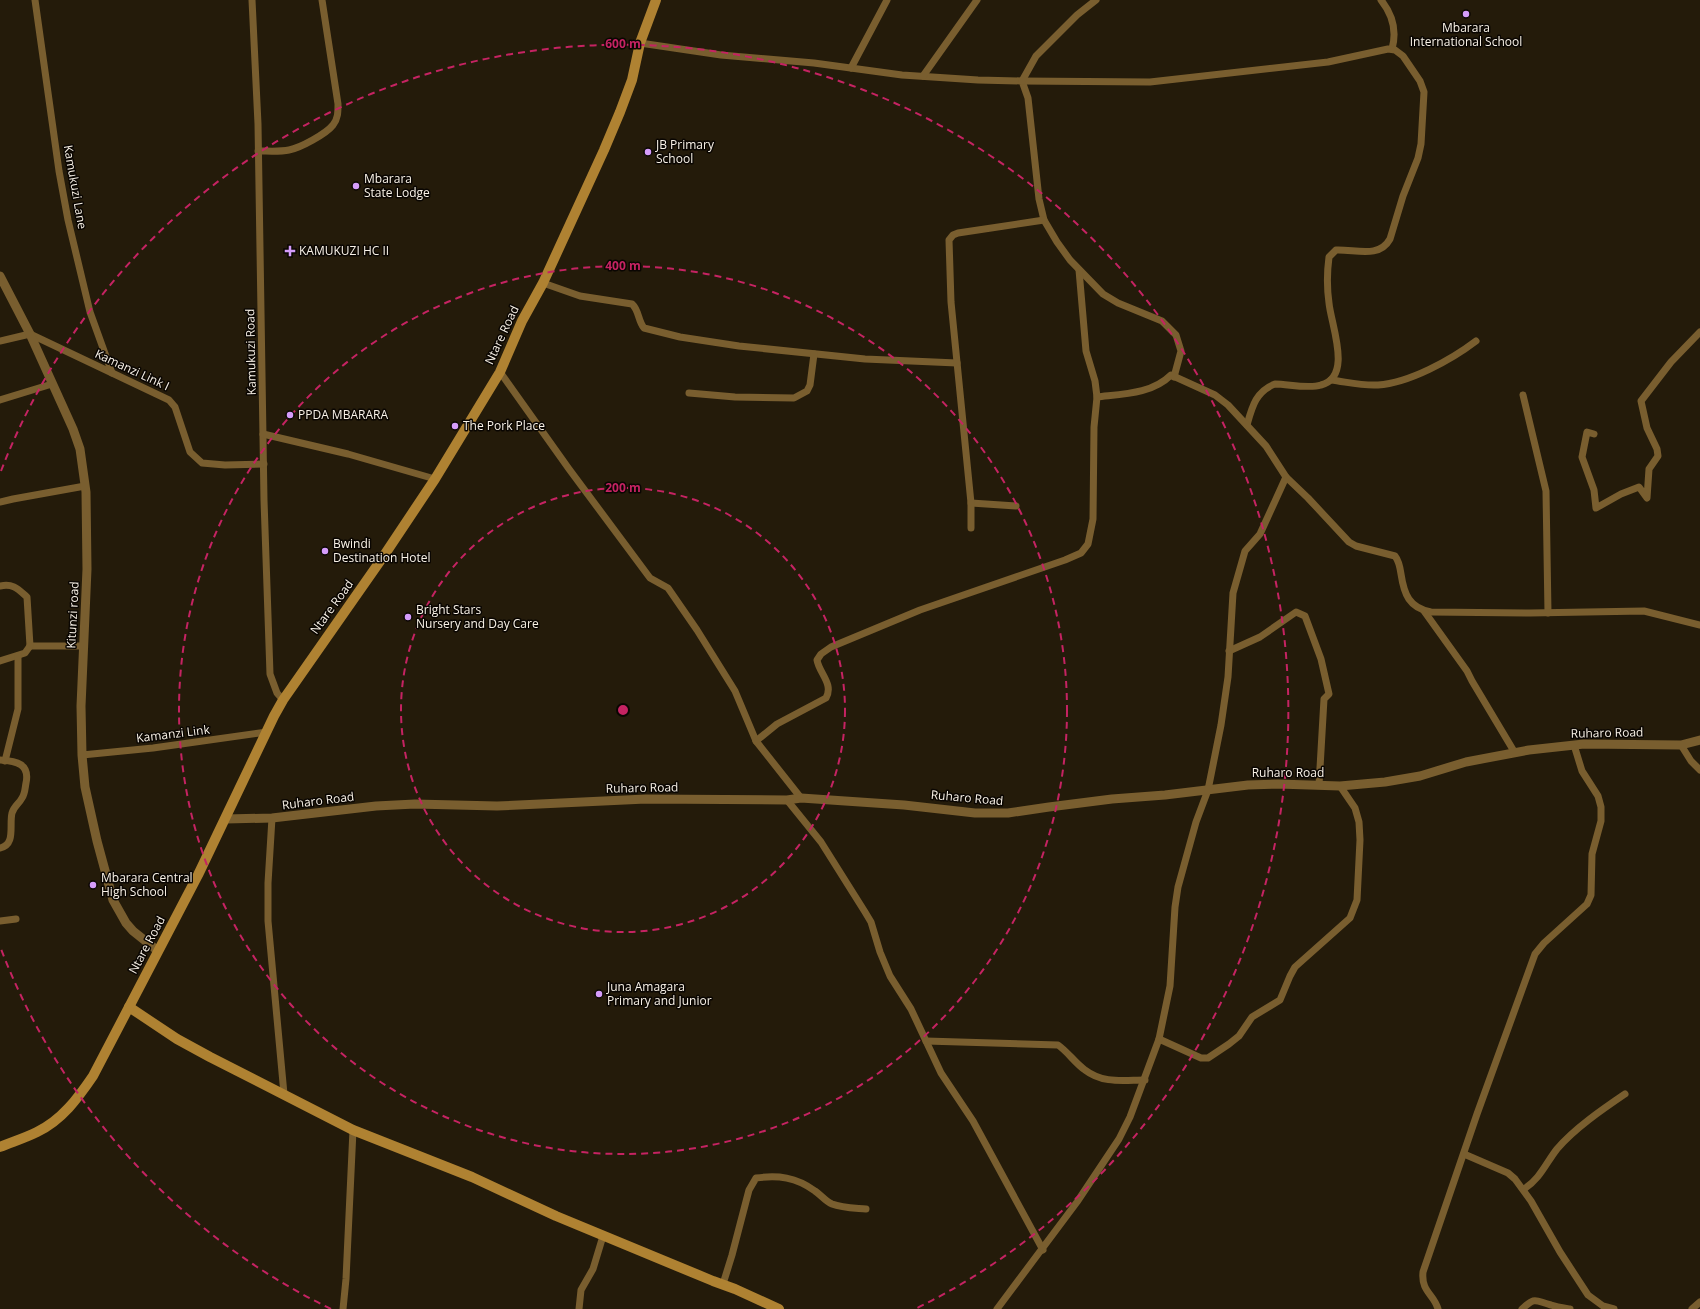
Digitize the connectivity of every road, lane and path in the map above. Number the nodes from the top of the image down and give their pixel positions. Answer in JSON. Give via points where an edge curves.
{"nodes":[{"id":1,"x":35,"y":0,"type":"edge"},
{"id":2,"x":252,"y":0,"type":"edge"},
{"id":3,"x":322,"y":0,"type":"edge"},
{"id":4,"x":656,"y":0,"type":"edge"},
{"id":5,"x":887,"y":0,"type":"edge"},
{"id":6,"x":977,"y":0,"type":"edge"},
{"id":7,"x":1096,"y":0,"type":"edge"},
{"id":8,"x":1381,"y":0,"type":"edge"},
{"id":9,"x":640,"y":43,"type":"junction"},
{"id":10,"x":1392,"y":49,"type":"junction"},
{"id":11,"x":851,"y":68,"type":"junction"},
{"id":12,"x":923,"y":76,"type":"junction"},
{"id":13,"x":1022,"y":80,"type":"junction"},
{"id":14,"x":258,"y":151,"type":"junction"},
{"id":15,"x":1044,"y":220,"type":"junction"},
{"id":16,"x":1079,"y":270,"type":"junction"},
{"id":17,"x":0,"y":276,"type":"edge"},
{"id":18,"x":542,"y":282,"type":"junction"},
{"id":19,"x":1700,"y":332,"type":"edge"},
{"id":20,"x":30,"y":334,"type":"junction"},
{"id":21,"x":0,"y":341,"type":"edge"},
{"id":22,"x":1476,"y":341,"type":"dead end"},
{"id":23,"x":814,"y":354,"type":"junction"},
{"id":24,"x":957,"y":363,"type":"junction"},
{"id":25,"x":500,"y":372,"type":"junction"},
{"id":26,"x":112,"y":373,"type":"junction"},
{"id":27,"x":1174,"y":377,"type":"junction"},
{"id":28,"x":1331,"y":380,"type":"junction"},
{"id":29,"x":52,"y":384,"type":"junction"},
{"id":30,"x":689,"y":393,"type":"dead end"},
{"id":31,"x":1523,"y":395,"type":"dead end"},
{"id":32,"x":1097,"y":397,"type":"junction"},
{"id":33,"x":0,"y":400,"type":"edge"},
{"id":34,"x":1247,"y":425,"type":"junction"},
{"id":35,"x":263,"y":434,"type":"junction"},
{"id":36,"x":1594,"y":434,"type":"dead end"},
{"id":37,"x":264,"y":464,"type":"junction"},
{"id":38,"x":1286,"y":477,"type":"junction"},
{"id":39,"x":435,"y":479,"type":"junction"},
{"id":40,"x":85,"y":486,"type":"junction"},
{"id":41,"x":0,"y":502,"type":"edge"},
{"id":42,"x":971,"y":503,"type":"junction"},
{"id":43,"x":1016,"y":506,"type":"dead end"},
{"id":44,"x":971,"y":528,"type":"dead end"},
{"id":45,"x":0,"y":586,"type":"edge"},
{"id":46,"x":1424,"y":611,"type":"junction"},
{"id":47,"x":1548,"y":613,"type":"junction"},
{"id":48,"x":1700,"y":625,"type":"edge"},
{"id":49,"x":30,"y":646,"type":"junction"},
{"id":50,"x":84,"y":646,"type":"junction"},
{"id":51,"x":1229,"y":651,"type":"junction"},
{"id":52,"x":18,"y":656,"type":"junction"},
{"id":53,"x":0,"y":661,"type":"edge"},
{"id":54,"x":283,"y":700,"type":"junction"},
{"id":55,"x":267,"y":732,"type":"junction"},
{"id":56,"x":1700,"y":740,"type":"edge"},
{"id":57,"x":756,"y":741,"type":"junction"},
{"id":58,"x":1574,"y":745,"type":"junction"},
{"id":59,"x":1681,"y":745,"type":"junction"},
{"id":60,"x":1515,"y":753,"type":"junction"},
{"id":61,"x":82,"y":755,"type":"junction"},
{"id":62,"x":3,"y":761,"type":"edge"},
{"id":63,"x":1700,"y":770,"type":"edge"},
{"id":64,"x":1319,"y":785,"type":"junction"},
{"id":65,"x":1340,"y":786,"type":"junction"},
{"id":66,"x":1208,"y":790,"type":"junction"},
{"id":67,"x":800,"y":798,"type":"junction"},
{"id":68,"x":787,"y":800,"type":"junction"},
{"id":69,"x":272,"y":818,"type":"junction"},
{"id":70,"x":226,"y":819,"type":"junction"},
{"id":71,"x":0,"y":848,"type":"edge"},
{"id":72,"x":16,"y":919,"type":"dead end"},
{"id":73,"x":0,"y":921,"type":"edge"},
{"id":74,"x":158,"y":951,"type":"junction"},
{"id":75,"x":129,"y":1007,"type":"junction"},
{"id":76,"x":1159,"y":1039,"type":"junction"},
{"id":77,"x":926,"y":1041,"type":"junction"},
{"id":78,"x":1144,"y":1080,"type":"junction"},
{"id":79,"x":284,"y":1094,"type":"junction"},
{"id":80,"x":1625,"y":1094,"type":"dead end"},
{"id":81,"x":353,"y":1130,"type":"junction"},
{"id":82,"x":0,"y":1147,"type":"edge"},
{"id":83,"x":1464,"y":1154,"type":"junction"},
{"id":84,"x":1524,"y":1189,"type":"junction"},
{"id":85,"x":866,"y":1209,"type":"dead end"},
{"id":86,"x":603,"y":1236,"type":"junction"},
{"id":87,"x":1043,"y":1250,"type":"junction"},
{"id":88,"x":723,"y":1284,"type":"junction"},
{"id":89,"x":1700,"y":1302,"type":"edge"},
{"id":90,"x":1603,"y":1306,"type":"junction"},
{"id":91,"x":343,"y":1309,"type":"edge"},
{"id":92,"x":579,"y":1309,"type":"edge"},
{"id":93,"x":779,"y":1309,"type":"edge"},
{"id":94,"x":996,"y":1309,"type":"edge"},
{"id":95,"x":1438,"y":1309,"type":"edge"},
{"id":96,"x":1522,"y":1309,"type":"edge"},
{"id":97,"x":1570,"y":1309,"type":"edge"},
{"id":98,"x":1596,"y":1309,"type":"edge"},
{"id":99,"x":1614,"y":1309,"type":"edge"},
{"id":100,"x":1692,"y":1309,"type":"edge"}],
"edges":[{"from":1,"to":26,"type":"street","name":"Kamukuzi Lane","via":[[66,208],[90,312]]},
{"from":2,"to":14,"type":"street","name":"Kamukuzi Road"},
{"from":3,"to":14,"type":"street","via":[[338,116],[333,126],[298,148],[288,151]]},
{"from":4,"to":9,"type":"main road","name":"Ntare Road"},
{"from":5,"to":11,"type":"street"},
{"from":6,"to":12,"type":"street"},
{"from":7,"to":13,"type":"street","via":[[1036,56]]},
{"from":8,"to":10,"type":"street","via":[[1394,24]]},
{"from":9,"to":11,"type":"street","via":[[722,56]]},
{"from":9,"to":18,"type":"main road","name":"Ntare Road","via":[[632,80],[618,119]]},
{"from":10,"to":13,"type":"street","via":[[1300,66],[1150,82]]},
{"from":10,"to":28,"type":"street","via":[[1404,56],[1423,87],[1420,151],[1387,245],[1370,252],[1336,250],[1329,257],[1329,305],[1337,345],[1337,370]]},
{"from":11,"to":12,"type":"street"},
{"from":12,"to":13,"type":"street"},
{"from":13,"to":15,"type":"street","via":[[1029,107],[1039,200]]},
{"from":14,"to":35,"type":"street","name":"Kamukuzi Road"},
{"from":15,"to":16,"type":"street"},
{"from":15,"to":24,"type":"street","via":[[953,235],[950,240],[951,302]]},
{"from":16,"to":27,"type":"street","via":[[1103,294],[1162,321],[1176,335],[1181,351]]},
{"from":16,"to":32,"type":"street","via":[[1086,351]]},
{"from":17,"to":20,"type":"street","name":"Kitunzi road"},
{"from":18,"to":23,"type":"street","via":[[580,296],[632,304],[644,328],[659,332],[700,341]]},
{"from":18,"to":25,"type":"main road","name":"Ntare Road"},
{"from":19,"to":36,"type":"street","via":[[1671,362],[1641,401],[1647,428],[1658,456],[1649,469],[1647,498],[1639,487],[1596,508],[1594,490],[1582,457],[1586,432]]},
{"from":20,"to":21,"type":"street"},
{"from":20,"to":26,"type":"street","name":"Kamanzi Link I"},
{"from":20,"to":29,"type":"street","name":"Kitunzi road"},
{"from":22,"to":28,"type":"street","via":[[1446,361],[1394,382],[1369,385]]},
{"from":23,"to":24,"type":"street"},
{"from":23,"to":30,"type":"street","via":[[810,385],[807,391],[794,398]]},
{"from":24,"to":42,"type":"street"},
{"from":25,"to":39,"type":"main road","name":"Ntare Road"},
{"from":25,"to":57,"type":"street","via":[[650,578],[668,588],[734,691]]},
{"from":26,"to":37,"type":"street","name":"Kamanzi Link I","via":[[169,400],[175,407],[190,452],[202,463]]},
{"from":27,"to":32,"type":"street","via":[[1171,375],[1165,381],[1137,393]]},
{"from":27,"to":34,"type":"street","via":[[1221,399]]},
{"from":28,"to":34,"type":"street","via":[[1319,386],[1269,386],[1261,391],[1255,400]]},
{"from":29,"to":33,"type":"street"},
{"from":29,"to":40,"type":"street","name":"Kitunzi road","via":[[80,449]]},
{"from":31,"to":47,"type":"street","via":[[1546,491]]},
{"from":32,"to":57,"type":"street","via":[[1094,427],[1093,519],[1088,544],[1081,553],[920,610],[831,647],[817,660],[827,680],[826,698],[778,724]]},
{"from":34,"to":38,"type":"street","via":[[1266,446]]},
{"from":35,"to":37,"type":"street","name":"Kamukuzi Road"},
{"from":35,"to":39,"type":"street","via":[[348,454]]},
{"from":37,"to":54,"type":"street","name":"Kamukuzi Road","via":[[270,674],[277,693]]},
{"from":38,"to":46,"type":"street","via":[[1349,542],[1395,556],[1403,587],[1410,602]]},
{"from":38,"to":51,"type":"street","via":[[1260,534],[1245,551],[1233,593]]},
{"from":39,"to":54,"type":"main road","name":"Ntare Road"},
{"from":40,"to":41,"type":"street"},
{"from":40,"to":50,"type":"street","name":"Kitunzi road","via":[[87,568]]},
{"from":42,"to":43,"type":"street"},
{"from":42,"to":44,"type":"street"},
{"from":45,"to":49,"type":"street","via":[[14,586],[27,598]]},
{"from":46,"to":47,"type":"street"},
{"from":46,"to":60,"type":"street","via":[[1467,671]]},
{"from":47,"to":48,"type":"street","via":[[1648,611]]},
{"from":49,"to":50,"type":"street"},
{"from":49,"to":52,"type":"street","via":[[25,653]]},
{"from":50,"to":61,"type":"street","name":"Kitunzi road"},
{"from":51,"to":64,"type":"street","via":[[1260,638],[1296,612],[1306,616],[1321,659],[1329,694],[1324,699]]},
{"from":51,"to":66,"type":"street","via":[[1228,677]]},
{"from":52,"to":53,"type":"street"},
{"from":52,"to":62,"type":"street","via":[[18,709]]},
{"from":54,"to":55,"type":"main road","name":"Ntare Road"},
{"from":55,"to":61,"type":"street","name":"Kamanzi Link"},
{"from":55,"to":70,"type":"main road","name":"Ntare Road"},
{"from":56,"to":59,"type":"street","name":"Ruharo Road"},
{"from":57,"to":67,"type":"street"},
{"from":58,"to":59,"type":"street","name":"Ruharo Road"},
{"from":58,"to":60,"type":"street","name":"Ruharo Road"},
{"from":58,"to":83,"type":"street","via":[[1582,771],[1598,796],[1601,807],[1601,821],[1592,854],[1591,895],[1587,904],[1544,942],[1535,954]]},
{"from":59,"to":63,"type":"street"},
{"from":60,"to":65,"type":"street","name":"Ruharo Road","via":[[1466,762],[1410,778]]},
{"from":61,"to":74,"type":"street","name":"Kitunzi road","via":[[90,813],[113,900],[133,931]]},
{"from":62,"to":71,"type":"street","via":[[22,765],[28,776],[22,798],[12,814],[10,840]]},
{"from":64,"to":65,"type":"street","name":"Ruharo Road"},
{"from":64,"to":66,"type":"street","name":"Ruharo Road","via":[[1248,785]]},
{"from":65,"to":76,"type":"street","via":[[1355,808],[1359,822],[1357,900],[1350,918],[1295,968],[1280,1000],[1252,1017],[1239,1036],[1208,1058],[1201,1058]]},
{"from":66,"to":67,"type":"street","name":"Ruharo Road","via":[[1049,806],[1008,813],[975,813],[904,804]]},
{"from":66,"to":76,"type":"street","via":[[1200,808],[1178,887],[1170,986]]},
{"from":67,"to":68,"type":"street","name":"Ruharo Road"},
{"from":68,"to":69,"type":"street","name":"Ruharo Road","via":[[646,799],[497,806],[415,804]]},
{"from":68,"to":77,"type":"street","via":[[821,842],[861,904],[871,922],[890,976],[911,1009]]},
{"from":69,"to":70,"type":"street","name":"Ruharo Road"},
{"from":69,"to":79,"type":"street","via":[[268,921]]},
{"from":70,"to":74,"type":"main road","name":"Ntare Road"},
{"from":72,"to":73,"type":"street"},
{"from":74,"to":75,"type":"main road","name":"Ntare Road"},
{"from":75,"to":79,"type":"main road","via":[[177,1039]]},
{"from":75,"to":82,"type":"main road","name":"Ntare Road","via":[[93,1076],[77,1099],[58,1118],[38,1132]]},
{"from":76,"to":78,"type":"street"},
{"from":77,"to":78,"type":"street","via":[[1058,1045],[1086,1071],[1100,1078],[1111,1081]]},
{"from":77,"to":87,"type":"street","via":[[941,1073],[973,1121]]},
{"from":78,"to":87,"type":"street","via":[[1130,1117],[1118,1139],[1078,1202]]},
{"from":79,"to":81,"type":"main road"},
{"from":80,"to":84,"type":"street","via":[[1565,1141],[1537,1178]]},
{"from":81,"to":86,"type":"main road","via":[[472,1176],[534,1207]]},
{"from":81,"to":91,"type":"street"},
{"from":83,"to":84,"type":"street","via":[[1508,1173]]},
{"from":83,"to":95,"type":"street","via":[[1423,1272],[1424,1287]]},
{"from":84,"to":90,"type":"street","via":[[1588,1295]]},
{"from":85,"to":88,"type":"street","via":[[832,1204],[806,1185],[788,1177],[756,1178],[749,1190]]},
{"from":86,"to":88,"type":"main road"},
{"from":86,"to":92,"type":"street","via":[[592,1269],[581,1290]]},
{"from":87,"to":94,"type":"street"},
{"from":88,"to":93,"type":"main road"},
{"from":89,"to":100,"type":"street"},
{"from":90,"to":98,"type":"street"},
{"from":90,"to":99,"type":"street"},
{"from":96,"to":97,"type":"street","via":[[1529,1302],[1539,1300]]}]}
